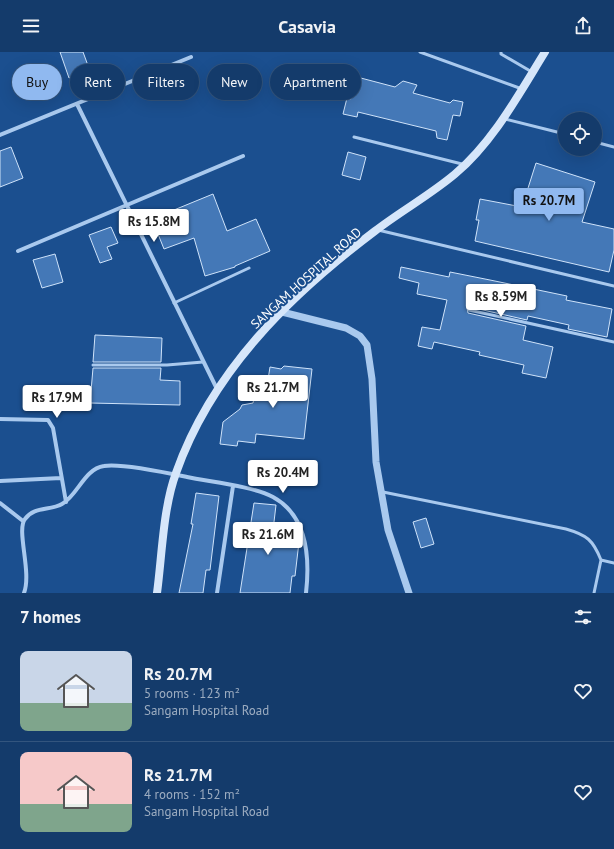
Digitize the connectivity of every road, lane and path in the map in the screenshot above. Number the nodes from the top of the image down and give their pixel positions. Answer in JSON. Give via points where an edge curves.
{"nodes":[{"id":1,"x":420,"y":52,"type":"edge"},
{"id":2,"x":501,"y":52,"type":"edge"},
{"id":3,"x":545,"y":52,"type":"edge"},
{"id":4,"x":191,"y":57,"type":"dead end"},
{"id":5,"x":532,"y":72,"type":"junction"},
{"id":6,"x":522,"y":90,"type":"junction"},
{"id":7,"x":77,"y":104,"type":"junction"},
{"id":8,"x":502,"y":118,"type":"junction"},
{"id":9,"x":558,"y":132,"type":"edge"},
{"id":10,"x":0,"y":135,"type":"edge"},
{"id":11,"x":354,"y":137,"type":"dead end"},
{"id":12,"x":602,"y":144,"type":"edge"},
{"id":13,"x":614,"y":147,"type":"edge"},
{"id":14,"x":243,"y":156,"type":"dead end"},
{"id":15,"x":464,"y":165,"type":"junction"},
{"id":16,"x":126,"y":205,"type":"junction"},
{"id":17,"x":376,"y":230,"type":"junction"},
{"id":18,"x":18,"y":251,"type":"dead end"},
{"id":19,"x":249,"y":268,"type":"dead end"},
{"id":20,"x":614,"y":286,"type":"edge"},
{"id":21,"x":174,"y":303,"type":"junction"},
{"id":22,"x":469,"y":310,"type":"dead end"},
{"id":23,"x":282,"y":312,"type":"junction"},
{"id":24,"x":614,"y":342,"type":"edge"},
{"id":25,"x":203,"y":362,"type":"junction"},
{"id":26,"x":94,"y":365,"type":"dead end"},
{"id":27,"x":217,"y":389,"type":"junction"},
{"id":28,"x":0,"y":419,"type":"edge"},
{"id":29,"x":175,"y":475,"type":"junction"},
{"id":30,"x":61,"y":478,"type":"junction"},
{"id":31,"x":0,"y":482,"type":"edge"},
{"id":32,"x":233,"y":486,"type":"junction"},
{"id":33,"x":381,"y":492,"type":"junction"},
{"id":34,"x":0,"y":502,"type":"edge"},
{"id":35,"x":66,"y":502,"type":"junction"},
{"id":36,"x":23,"y":521,"type":"junction"},
{"id":37,"x":601,"y":560,"type":"junction"},
{"id":38,"x":614,"y":563,"type":"edge"},
{"id":39,"x":24,"y":593,"type":"edge"},
{"id":40,"x":157,"y":593,"type":"edge"},
{"id":41,"x":218,"y":593,"type":"edge"},
{"id":42,"x":306,"y":593,"type":"edge"},
{"id":43,"x":409,"y":593,"type":"edge"},
{"id":44,"x":594,"y":593,"type":"edge"}],
"edges":[{"from":1,"to":6,"type":"lane"},
{"from":2,"to":5,"type":"lane"},
{"from":3,"to":5,"type":"main road","name":"SANGAM HOSPITAL ROAD"},
{"from":4,"to":7,"type":"street"},
{"from":5,"to":6,"type":"main road","name":"SANGAM HOSPITAL ROAD"},
{"from":6,"to":8,"type":"main road","name":"SANGAM HOSPITAL ROAD"},
{"from":7,"to":10,"type":"street"},
{"from":7,"to":16,"type":"street"},
{"from":8,"to":9,"type":"lane"},
{"from":8,"to":15,"type":"main road","name":"SANGAM HOSPITAL ROAD"},
{"from":11,"to":15,"type":"lane"},
{"from":12,"to":13,"type":"lane"},
{"from":14,"to":16,"type":"street"},
{"from":15,"to":17,"type":"main road","name":"SANGAM HOSPITAL ROAD"},
{"from":16,"to":18,"type":"street"},
{"from":16,"to":21,"type":"street"},
{"from":17,"to":20,"type":"lane"},
{"from":17,"to":23,"type":"main road","name":"SANGAM HOSPITAL ROAD"},
{"from":19,"to":21,"type":"lane"},
{"from":21,"to":25,"type":"street"},
{"from":22,"to":24,"type":"lane"},
{"from":23,"to":27,"type":"main road","name":"SANGAM HOSPITAL ROAD","via":[[245,350]]},
{"from":23,"to":33,"type":"street","via":[[346,328],[360,336],[367,345],[372,379],[376,462]]},
{"from":25,"to":26,"type":"lane","via":[[167,365]]},
{"from":25,"to":27,"type":"street"},
{"from":27,"to":29,"type":"main road","name":"SANGAM HOSPITAL ROAD","via":[[193,431]]},
{"from":28,"to":30,"type":"street","via":[[48,420],[53,428]]},
{"from":29,"to":32,"type":"street"},
{"from":29,"to":35,"type":"street","via":[[121,466],[103,466],[91,472]]},
{"from":29,"to":40,"type":"main road","name":"SANGAM HOSPITAL ROAD","via":[[166,520]]},
{"from":30,"to":31,"type":"street"},
{"from":30,"to":35,"type":"street"},
{"from":32,"to":41,"type":"street"},
{"from":32,"to":42,"type":"street","via":[[272,496],[286,506],[297,520],[306,539]]},
{"from":33,"to":37,"type":"lane","via":[[566,529],[589,539],[596,547]]},
{"from":33,"to":43,"type":"street","via":[[395,555]]},
{"from":34,"to":36,"type":"street"},
{"from":35,"to":36,"type":"street","via":[[57,507],[29,513]]},
{"from":36,"to":39,"type":"street","via":[[27,574]]},
{"from":37,"to":38,"type":"lane"},
{"from":37,"to":44,"type":"lane"}]}
